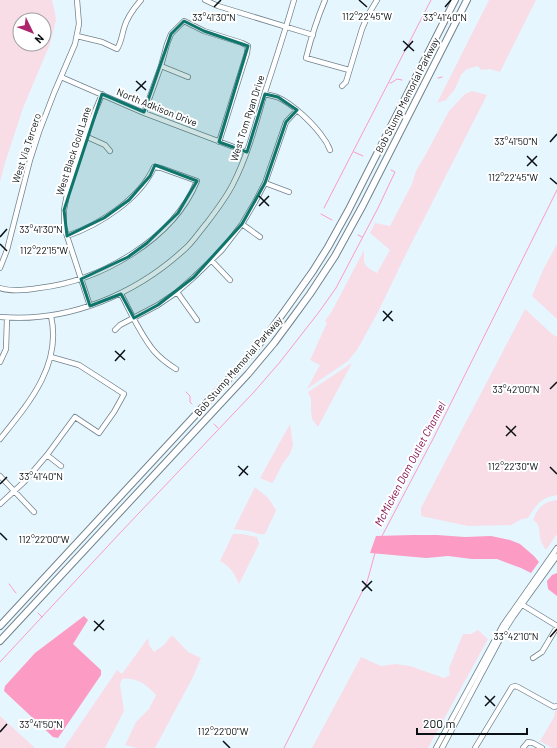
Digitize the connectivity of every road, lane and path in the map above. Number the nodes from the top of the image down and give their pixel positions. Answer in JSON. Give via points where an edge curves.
{"nodes":[{"id":1,"x":77,"y":0,"type":"edge"},
{"id":2,"x":141,"y":0,"type":"edge"},
{"id":3,"x":205,"y":0,"type":"edge"},
{"id":4,"x":294,"y":0,"type":"edge"},
{"id":5,"x":325,"y":0,"type":"edge"},
{"id":6,"x":377,"y":0,"type":"edge"},
{"id":7,"x":455,"y":0,"type":"edge"},
{"id":8,"x":467,"y":0,"type":"edge"},
{"id":9,"x":214,"y":2,"type":"edge"},
{"id":10,"x":286,"y":27,"type":"junction"},
{"id":11,"x":313,"y":35,"type":"junction"},
{"id":12,"x":77,"y":36,"type":"junction"},
{"id":13,"x":161,"y":66,"type":"junction"},
{"id":14,"x":349,"y":70,"type":"junction"},
{"id":15,"x":61,"y":77,"type":"junction"},
{"id":16,"x":188,"y":77,"type":"dead end"},
{"id":17,"x":342,"y":86,"type":"dead end"},
{"id":18,"x":102,"y":94,"type":"junction"},
{"id":19,"x":265,"y":94,"type":"junction"},
{"id":20,"x":297,"y":110,"type":"junction"},
{"id":21,"x":144,"y":113,"type":"junction"},
{"id":22,"x":85,"y":136,"type":"junction"},
{"id":23,"x":219,"y":142,"type":"junction"},
{"id":24,"x":110,"y":150,"type":"dead end"},
{"id":25,"x":330,"y":150,"type":"dead end"},
{"id":26,"x":247,"y":152,"type":"junction"},
{"id":27,"x":265,"y":183,"type":"junction"},
{"id":28,"x":289,"y":192,"type":"dead end"},
{"id":29,"x":242,"y":224,"type":"junction"},
{"id":30,"x":67,"y":236,"type":"junction"},
{"id":31,"x":260,"y":237,"type":"dead end"},
{"id":32,"x":212,"y":261,"type":"junction"},
{"id":33,"x":0,"y":268,"type":"edge"},
{"id":34,"x":81,"y":279,"type":"junction"},
{"id":35,"x":230,"y":280,"type":"dead end"},
{"id":36,"x":0,"y":288,"type":"edge"},
{"id":37,"x":177,"y":292,"type":"junction"},
{"id":38,"x":121,"y":294,"type":"junction"},
{"id":39,"x":90,"y":306,"type":"junction"},
{"id":40,"x":51,"y":316,"type":"junction"},
{"id":41,"x":0,"y":317,"type":"edge"},
{"id":42,"x":7,"y":318,"type":"junction"},
{"id":43,"x":134,"y":318,"type":"junction"},
{"id":44,"x":197,"y":320,"type":"dead end"},
{"id":45,"x":115,"y":330,"type":"dead end"},
{"id":46,"x":1,"y":356,"type":"edge"},
{"id":47,"x":51,"y":357,"type":"junction"},
{"id":48,"x":0,"y":362,"type":"edge"},
{"id":49,"x":176,"y":369,"type":"dead end"},
{"id":50,"x":0,"y":438,"type":"edge"},
{"id":51,"x":47,"y":455,"type":"junction"},
{"id":52,"x":61,"y":466,"type":"dead end"},
{"id":53,"x":0,"y":476,"type":"edge"},
{"id":54,"x":14,"y":491,"type":"junction"},
{"id":55,"x":0,"y":504,"type":"edge"},
{"id":56,"x":34,"y":512,"type":"dead end"},
{"id":57,"x":557,"y":548,"type":"edge"},
{"id":58,"x":557,"y":556,"type":"edge"},
{"id":59,"x":520,"y":604,"type":"junction"},
{"id":60,"x":0,"y":626,"type":"edge"},
{"id":61,"x":557,"y":626,"type":"edge"},
{"id":62,"x":0,"y":641,"type":"edge"},
{"id":63,"x":533,"y":658,"type":"dead end"},
{"id":64,"x":556,"y":706,"type":"edge"},
{"id":65,"x":436,"y":748,"type":"edge"},
{"id":66,"x":442,"y":748,"type":"edge"},
{"id":67,"x":475,"y":748,"type":"edge"},
{"id":68,"x":523,"y":748,"type":"edge"},
{"id":69,"x":542,"y":748,"type":"edge"}],
"edges":[{"from":1,"to":12,"type":"street","name":"West Via Tercero"},
{"from":2,"to":12,"type":"street","via":[[124,26],[117,49],[102,42]]},
{"from":3,"to":9,"type":"street"},
{"from":4,"to":10,"type":"street","name":"West Tom Ryan Drive"},
{"from":5,"to":11,"type":"street"},
{"from":6,"to":14,"type":"street","via":[[362,29]]},
{"from":7,"to":60,"type":"highway","name":"Bob Stump Memorial Parkway","via":[[348,211],[317,265],[286,309],[232,376]]},
{"from":8,"to":62,"type":"highway","name":"Bob Stump Memorial Parkway","via":[[349,230],[299,310],[248,374]]},
{"from":9,"to":10,"type":"street"},
{"from":10,"to":11,"type":"street"},
{"from":10,"to":19,"type":"street","name":"West Tom Ryan Drive"},
{"from":11,"to":14,"type":"street","via":[[306,58]]},
{"from":12,"to":15,"type":"street","name":"West Via Tercero"},
{"from":13,"to":16,"type":"street"},
{"from":13,"to":21,"type":"street"},
{"from":13,"to":23,"type":"street","via":[[171,34],[184,21],[204,31],[248,46]]},
{"from":14,"to":17,"type":"street","via":[[346,82]]},
{"from":15,"to":18,"type":"street","name":"North Adkison Drive"},
{"from":15,"to":33,"type":"street","name":"West Via Tercero","via":[[30,160]]},
{"from":18,"to":21,"type":"street","name":"North Adkison Drive"},
{"from":18,"to":22,"type":"street","name":"West Black Gold Lane"},
{"from":19,"to":20,"type":"street","via":[[278,97]]},
{"from":19,"to":26,"type":"street","name":"West Tom Ryan Drive"},
{"from":20,"to":25,"type":"street","via":[[318,130]]},
{"from":20,"to":27,"type":"street","via":[[286,122]]},
{"from":21,"to":23,"type":"street","name":"North Adkison Drive"},
{"from":22,"to":24,"type":"street"},
{"from":22,"to":30,"type":"street","name":"West Black Gold Lane","via":[[64,210]]},
{"from":23,"to":26,"type":"street","name":"North Adkison Drive"},
{"from":26,"to":38,"type":"street","name":"West Tom Ryan Drive","via":[[223,201],[192,240],[157,271]]},
{"from":27,"to":28,"type":"street"},
{"from":27,"to":29,"type":"street"},
{"from":29,"to":31,"type":"street"},
{"from":29,"to":32,"type":"street"},
{"from":30,"to":34,"type":"street","name":"West Black Gold Lane"},
{"from":30,"to":34,"type":"street","via":[[104,218],[129,200],[150,176],[154,167],[197,181],[187,202],[147,243],[128,257]]},
{"from":32,"to":35,"type":"street"},
{"from":32,"to":37,"type":"street"},
{"from":34,"to":36,"type":"street","via":[[37,289]]},
{"from":34,"to":39,"type":"street","name":"West Black Gold Lane"},
{"from":37,"to":43,"type":"street"},
{"from":37,"to":44,"type":"street"},
{"from":38,"to":39,"type":"street","name":"West Tom Ryan Drive"},
{"from":38,"to":43,"type":"street"},
{"from":39,"to":40,"type":"street","name":"West Tom Ryan Drive"},
{"from":40,"to":42,"type":"street","name":"West Tom Ryan Drive"},
{"from":40,"to":47,"type":"street","via":[[54,326]]},
{"from":41,"to":42,"type":"street","name":"West Tom Ryan Drive"},
{"from":42,"to":46,"type":"street","via":[[6,349]]},
{"from":43,"to":45,"type":"street"},
{"from":43,"to":49,"type":"street","via":[[141,333],[156,353]]},
{"from":46,"to":48,"type":"street"},
{"from":47,"to":50,"type":"street","via":[[39,387]]},
{"from":47,"to":51,"type":"street","via":[[79,365],[124,394],[99,432],[75,417]]},
{"from":51,"to":52,"type":"street"},
{"from":51,"to":54,"type":"street"},
{"from":53,"to":54,"type":"street"},
{"from":54,"to":55,"type":"street"},
{"from":54,"to":56,"type":"street"},
{"from":57,"to":59,"type":"street"},
{"from":58,"to":59,"type":"street"},
{"from":59,"to":61,"type":"street"},
{"from":59,"to":65,"type":"street","via":[[503,625]]},
{"from":59,"to":66,"type":"street"},
{"from":61,"to":63,"type":"street","via":[[542,652]]},
{"from":64,"to":67,"type":"street","via":[[515,686],[512,687]]},
{"from":68,"to":69,"type":"street","via":[[528,742]]}]}
